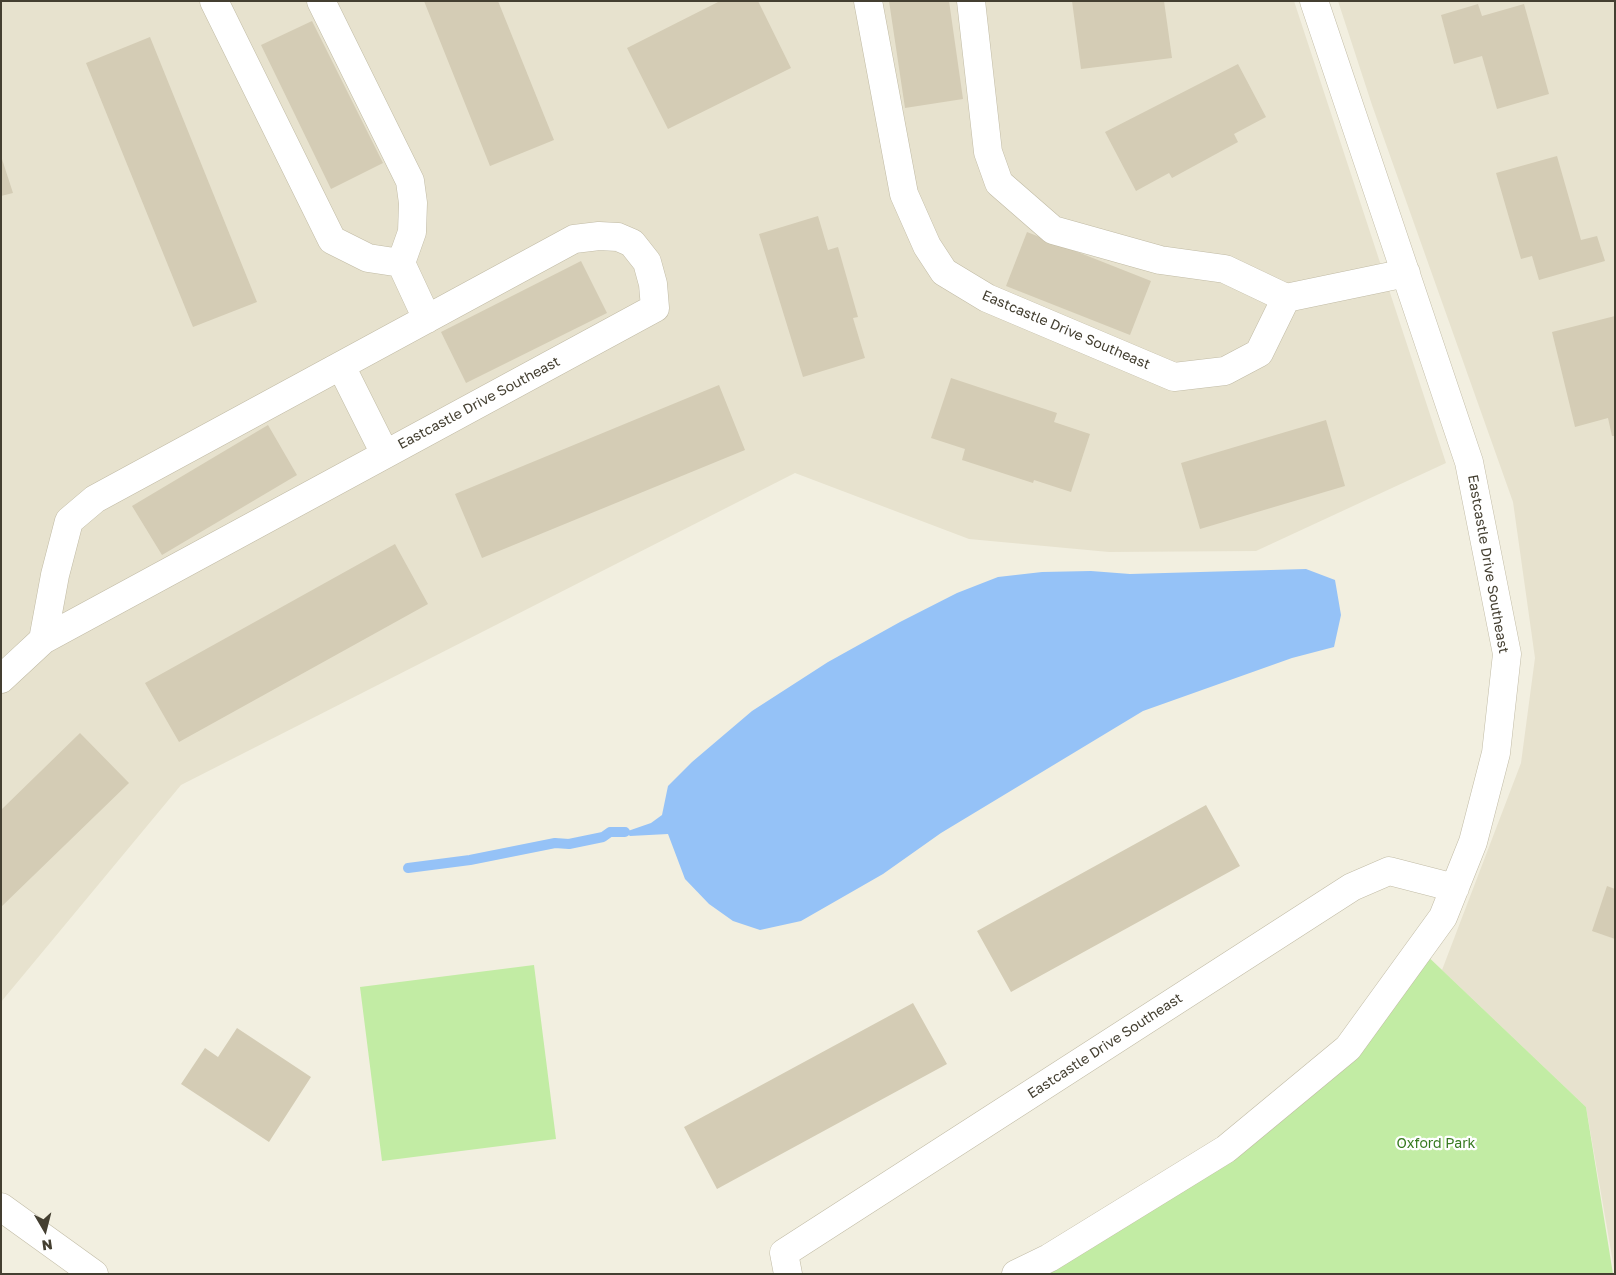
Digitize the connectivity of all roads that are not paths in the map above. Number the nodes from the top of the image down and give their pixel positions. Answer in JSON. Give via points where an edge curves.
{"nodes":[{"id":1,"x":214,"y":1,"type":"edge"},
{"id":2,"x":320,"y":1,"type":"edge"},
{"id":3,"x":868,"y":1,"type":"edge"},
{"id":4,"x":971,"y":1,"type":"edge"},
{"id":5,"x":1314,"y":1,"type":"edge"},
{"id":6,"x":401,"y":263,"type":"junction"},
{"id":7,"x":1406,"y":273,"type":"junction"},
{"id":8,"x":1286,"y":298,"type":"junction"},
{"id":9,"x":427,"y":319,"type":"junction"},
{"id":10,"x":341,"y":366,"type":"junction"},
{"id":11,"x":385,"y":454,"type":"junction"},
{"id":12,"x":43,"y":640,"type":"junction"},
{"id":13,"x":1,"y":679,"type":"edge"},
{"id":14,"x":1455,"y":888,"type":"junction"},
{"id":15,"x":1,"y":1207,"type":"edge"},
{"id":16,"x":94,"y":1274,"type":"edge"},
{"id":17,"x":788,"y":1274,"type":"edge"},
{"id":18,"x":1016,"y":1274,"type":"edge"}],
"edges":[{"from":1,"to":6,"type":"street","via":[[332,240],[368,258]]},
{"from":2,"to":6,"type":"street","via":[[410,181],[412,232]]},
{"from":3,"to":8,"type":"street","name":"Eastcastle Drive Southeast","via":[[904,194],[944,272],[987,298],[1174,377],[1225,371],[1260,353]]},
{"from":4,"to":8,"type":"street","via":[[988,152],[999,183],[1053,230],[1160,260],[1225,269]]},
{"from":5,"to":7,"type":"street","name":"Eastcastle Drive Southeast"},
{"from":6,"to":9,"type":"street"},
{"from":7,"to":8,"type":"street"},
{"from":7,"to":14,"type":"street","name":"Eastcastle Drive Southeast","via":[[1469,462],[1507,654],[1496,753],[1473,842]]},
{"from":9,"to":10,"type":"street","name":"Eastcastle Drive Southeast"},
{"from":9,"to":11,"type":"street","name":"Eastcastle Drive Southeast","via":[[574,239],[599,236],[618,237],[632,243],[647,262],[655,308]]},
{"from":10,"to":11,"type":"street"},
{"from":10,"to":12,"type":"street","name":"Eastcastle Drive Southeast","via":[[95,499],[69,521]]},
{"from":11,"to":12,"type":"street","name":"Eastcastle Drive Southeast"},
{"from":12,"to":13,"type":"street","name":"Eastcastle Drive Southeast"},
{"from":14,"to":17,"type":"street","name":"Eastcastle Drive Southeast","via":[[1390,871],[1352,887],[784,1253]]},
{"from":14,"to":18,"type":"street","name":"Eastcastle Drive Southeast","via":[[1443,917],[1348,1048],[1226,1149],[1049,1258]]},
{"from":15,"to":16,"type":"street"}]}
